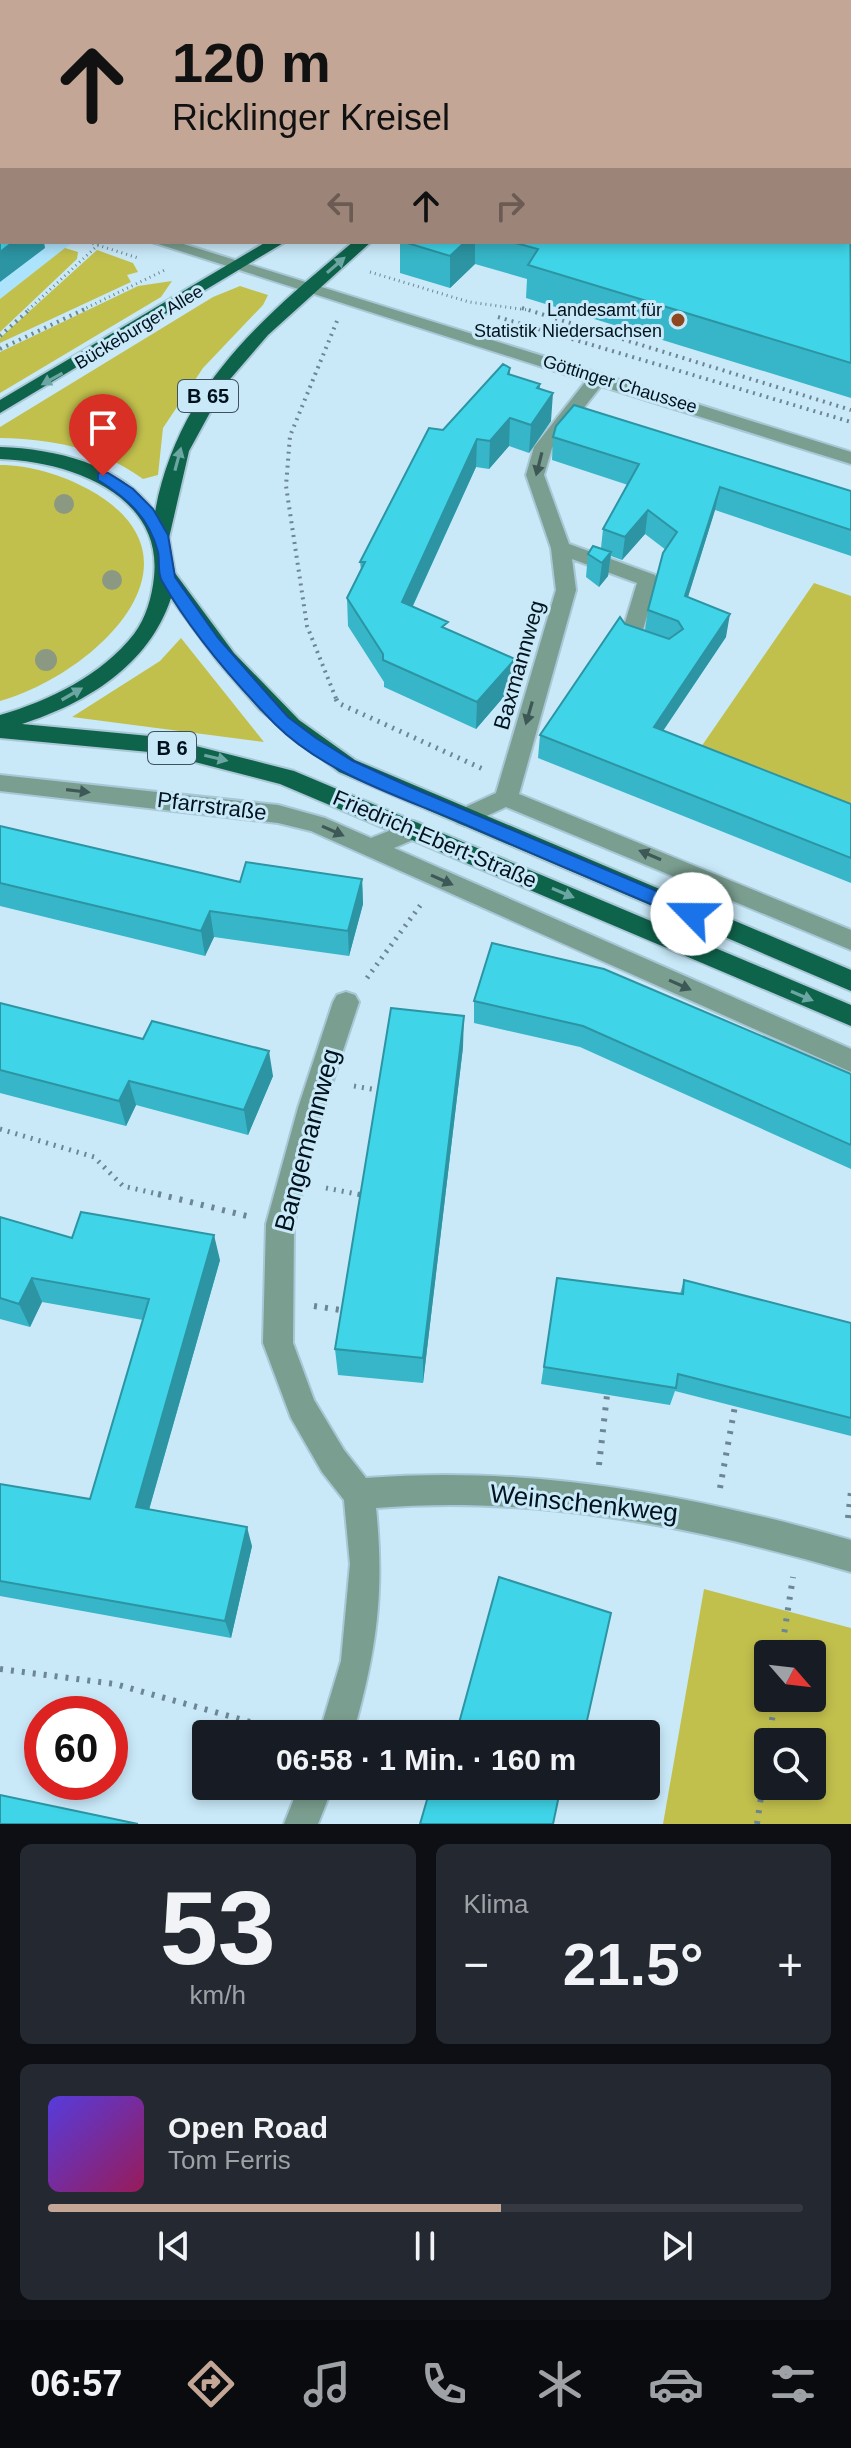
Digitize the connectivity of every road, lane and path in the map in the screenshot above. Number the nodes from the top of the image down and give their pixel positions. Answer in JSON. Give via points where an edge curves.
{"nodes":[{"id":1,"x":95,"y":244,"type":"edge"},
{"id":2,"x":166,"y":244,"type":"edge"},
{"id":3,"x":274,"y":244,"type":"edge"},
{"id":4,"x":361,"y":244,"type":"edge"},
{"id":5,"x":98,"y":245,"type":"junction"},
{"id":6,"x":143,"y":260,"type":"dead end"},
{"id":7,"x":238,"y":266,"type":"junction"},
{"id":8,"x":148,"y":269,"type":"dead end"},
{"id":9,"x":365,"y":271,"type":"dead end"},
{"id":10,"x":310,"y":289,"type":"junction"},
{"id":11,"x":353,"y":302,"type":"junction"},
{"id":12,"x":503,"y":317,"type":"dead end"},
{"id":13,"x":0,"y":336,"type":"edge"},
{"id":14,"x":0,"y":349,"type":"edge"},
{"id":15,"x":598,"y":377,"type":"junction"},
{"id":16,"x":0,"y":408,"type":"edge"},
{"id":17,"x":851,"y":410,"type":"edge"},
{"id":18,"x":851,"y":422,"type":"edge"},
{"id":19,"x":0,"y":453,"type":"edge"},
{"id":20,"x":851,"y":458,"type":"edge"},
{"id":21,"x":161,"y":535,"type":"junction"},
{"id":22,"x":561,"y":548,"type":"junction"},
{"id":23,"x":167,"y":577,"type":"junction"},
{"id":24,"x":666,"y":652,"type":"edge"},
{"id":25,"x":0,"y":723,"type":"edge"},
{"id":26,"x":0,"y":730,"type":"edge"},
{"id":27,"x":0,"y":783,"type":"edge"},
{"id":28,"x":508,"y":790,"type":"junction"},
{"id":29,"x":465,"y":817,"type":"junction"},
{"id":30,"x":414,"y":830,"type":"junction"},
{"id":31,"x":371,"y":848,"type":"junction"},
{"id":32,"x":411,"y":893,"type":"dead end"},
{"id":33,"x":851,"y":940,"type":"edge"},
{"id":34,"x":851,"y":981,"type":"edge"},
{"id":35,"x":346,"y":1002,"type":"joint"},
{"id":36,"x":851,"y":1016,"type":"edge"},
{"id":37,"x":851,"y":1061,"type":"edge"},
{"id":38,"x":0,"y":1129,"type":"edge"},
{"id":39,"x":291,"y":1182,"type":"junction"},
{"id":40,"x":368,"y":1196,"type":"edge"},
{"id":41,"x":280,"y":1224,"type":"junction"},
{"id":42,"x":607,"y":1395,"type":"edge"},
{"id":43,"x":735,"y":1406,"type":"edge"},
{"id":44,"x":359,"y":1494,"type":"junction"},
{"id":45,"x":596,"y":1500,"type":"junction"},
{"id":46,"x":714,"y":1521,"type":"junction"},
{"id":47,"x":799,"y":1541,"type":"junction"},
{"id":48,"x":851,"y":1556,"type":"edge"},
{"id":49,"x":783,"y":1640,"type":"edge"},
{"id":50,"x":0,"y":1669,"type":"edge"},
{"id":51,"x":243,"y":1720,"type":"edge"},
{"id":52,"x":340,"y":1720,"type":"edge"},
{"id":53,"x":310,"y":1800,"type":"edge"},
{"id":54,"x":761,"y":1800,"type":"edge"},
{"id":55,"x":301,"y":1824,"type":"edge"},
{"id":56,"x":757,"y":1824,"type":"edge"}],
"edges":[{"from":1,"to":5,"type":"path"},
{"from":2,"to":7,"type":"street","name":"Göttinger Chaussee"},
{"from":3,"to":7,"type":"main road","name":"Bückeburger Allee"},
{"from":10,"to":4,"type":"main road","number":"B 65","one_way":true},
{"from":5,"to":6,"type":"path"},
{"from":5,"to":13,"type":"path"},
{"from":7,"to":10,"type":"street","name":"Göttinger Chaussee"},
{"from":7,"to":16,"type":"main road","name":"Bückeburger Allee","one_way":true},
{"from":8,"to":14,"type":"path","via":[[152,277]]},
{"from":9,"to":17,"type":"path","via":[[469,302],[517,306]]},
{"from":10,"to":11,"type":"street","name":"Göttinger Chaussee"},
{"from":21,"to":10,"type":"main road","number":"B 65","one_way":true,"via":[[183,442],[206,400],[257,336]]},
{"from":11,"to":15,"type":"street","name":"Göttinger Chaussee"},
{"from":11,"to":28,"type":"path","via":[[338,320],[290,436],[286,486],[307,626],[338,703]]},
{"from":12,"to":18,"type":"path"},
{"from":15,"to":20,"type":"street","name":"Göttinger Chaussee"},
{"from":15,"to":22,"type":"street","name":"Baxmannweg","one_way":true,"via":[[543,447],[535,475]]},
{"from":19,"to":21,"type":"main road","via":[[40,456],[103,476],[147,512]]},
{"from":21,"to":23,"type":"main road"},
{"from":22,"to":24,"type":"street","via":[[648,580],[630,639]]},
{"from":22,"to":28,"type":"street","name":"Baxmannweg","one_way":true,"via":[[566,590]]},
{"from":25,"to":23,"type":"main road","one_way":true,"via":[[60,701],[124,657],[160,604]]},
{"from":23,"to":29,"type":"main road","name":"Friedrich-Ebert-Straße","via":[[212,642],[282,721],[347,766]]},
{"from":26,"to":30,"type":"main road","name":"Friedrich-Ebert-Straße","number":"B 6","one_way":true,"via":[[112,739],[225,759],[286,777]]},
{"from":27,"to":31,"type":"street","name":"Pfarrstraße","one_way":true,"via":[[278,814]]},
{"from":28,"to":29,"type":"street","name":"Friedrich-Ebert-Straße"},
{"from":33,"to":28,"type":"street","one_way":true},
{"from":29,"to":34,"type":"main road","name":"Friedrich-Ebert-Straße"},
{"from":30,"to":31,"type":"street"},
{"from":30,"to":36,"type":"main road","name":"Friedrich-Ebert-Straße","number":"B 6","one_way":true},
{"from":31,"to":37,"type":"street","name":"Friedrich-Ebert-Straße","one_way":true},
{"from":32,"to":35,"type":"path","via":[[425,899]]},
{"from":35,"to":39,"type":"street","name":"Bangemannweg"},
{"from":38,"to":41,"type":"path","via":[[94,1157],[123,1186]]},
{"from":39,"to":40,"type":"path"},
{"from":39,"to":41,"type":"street","name":"Bangemannweg"},
{"from":41,"to":44,"type":"street","name":"Bangemannweg","via":[[278,1343],[302,1408]]},
{"from":42,"to":45,"type":"path"},
{"from":43,"to":46,"type":"path"},
{"from":44,"to":45,"type":"street","name":"Weinschenkweg","via":[[411,1488]]},
{"from":44,"to":52,"type":"street","via":[[366,1564],[357,1661]]},
{"from":45,"to":46,"type":"street","name":"Weinschenkweg"},
{"from":46,"to":47,"type":"street","name":"Weinschenkweg"},
{"from":47,"to":48,"type":"street","name":"Weinschenkweg"},
{"from":47,"to":49,"type":"path"},
{"from":50,"to":51,"type":"path","via":[[115,1684]]},
{"from":53,"to":55,"type":"street"},
{"from":54,"to":56,"type":"path"}]}
